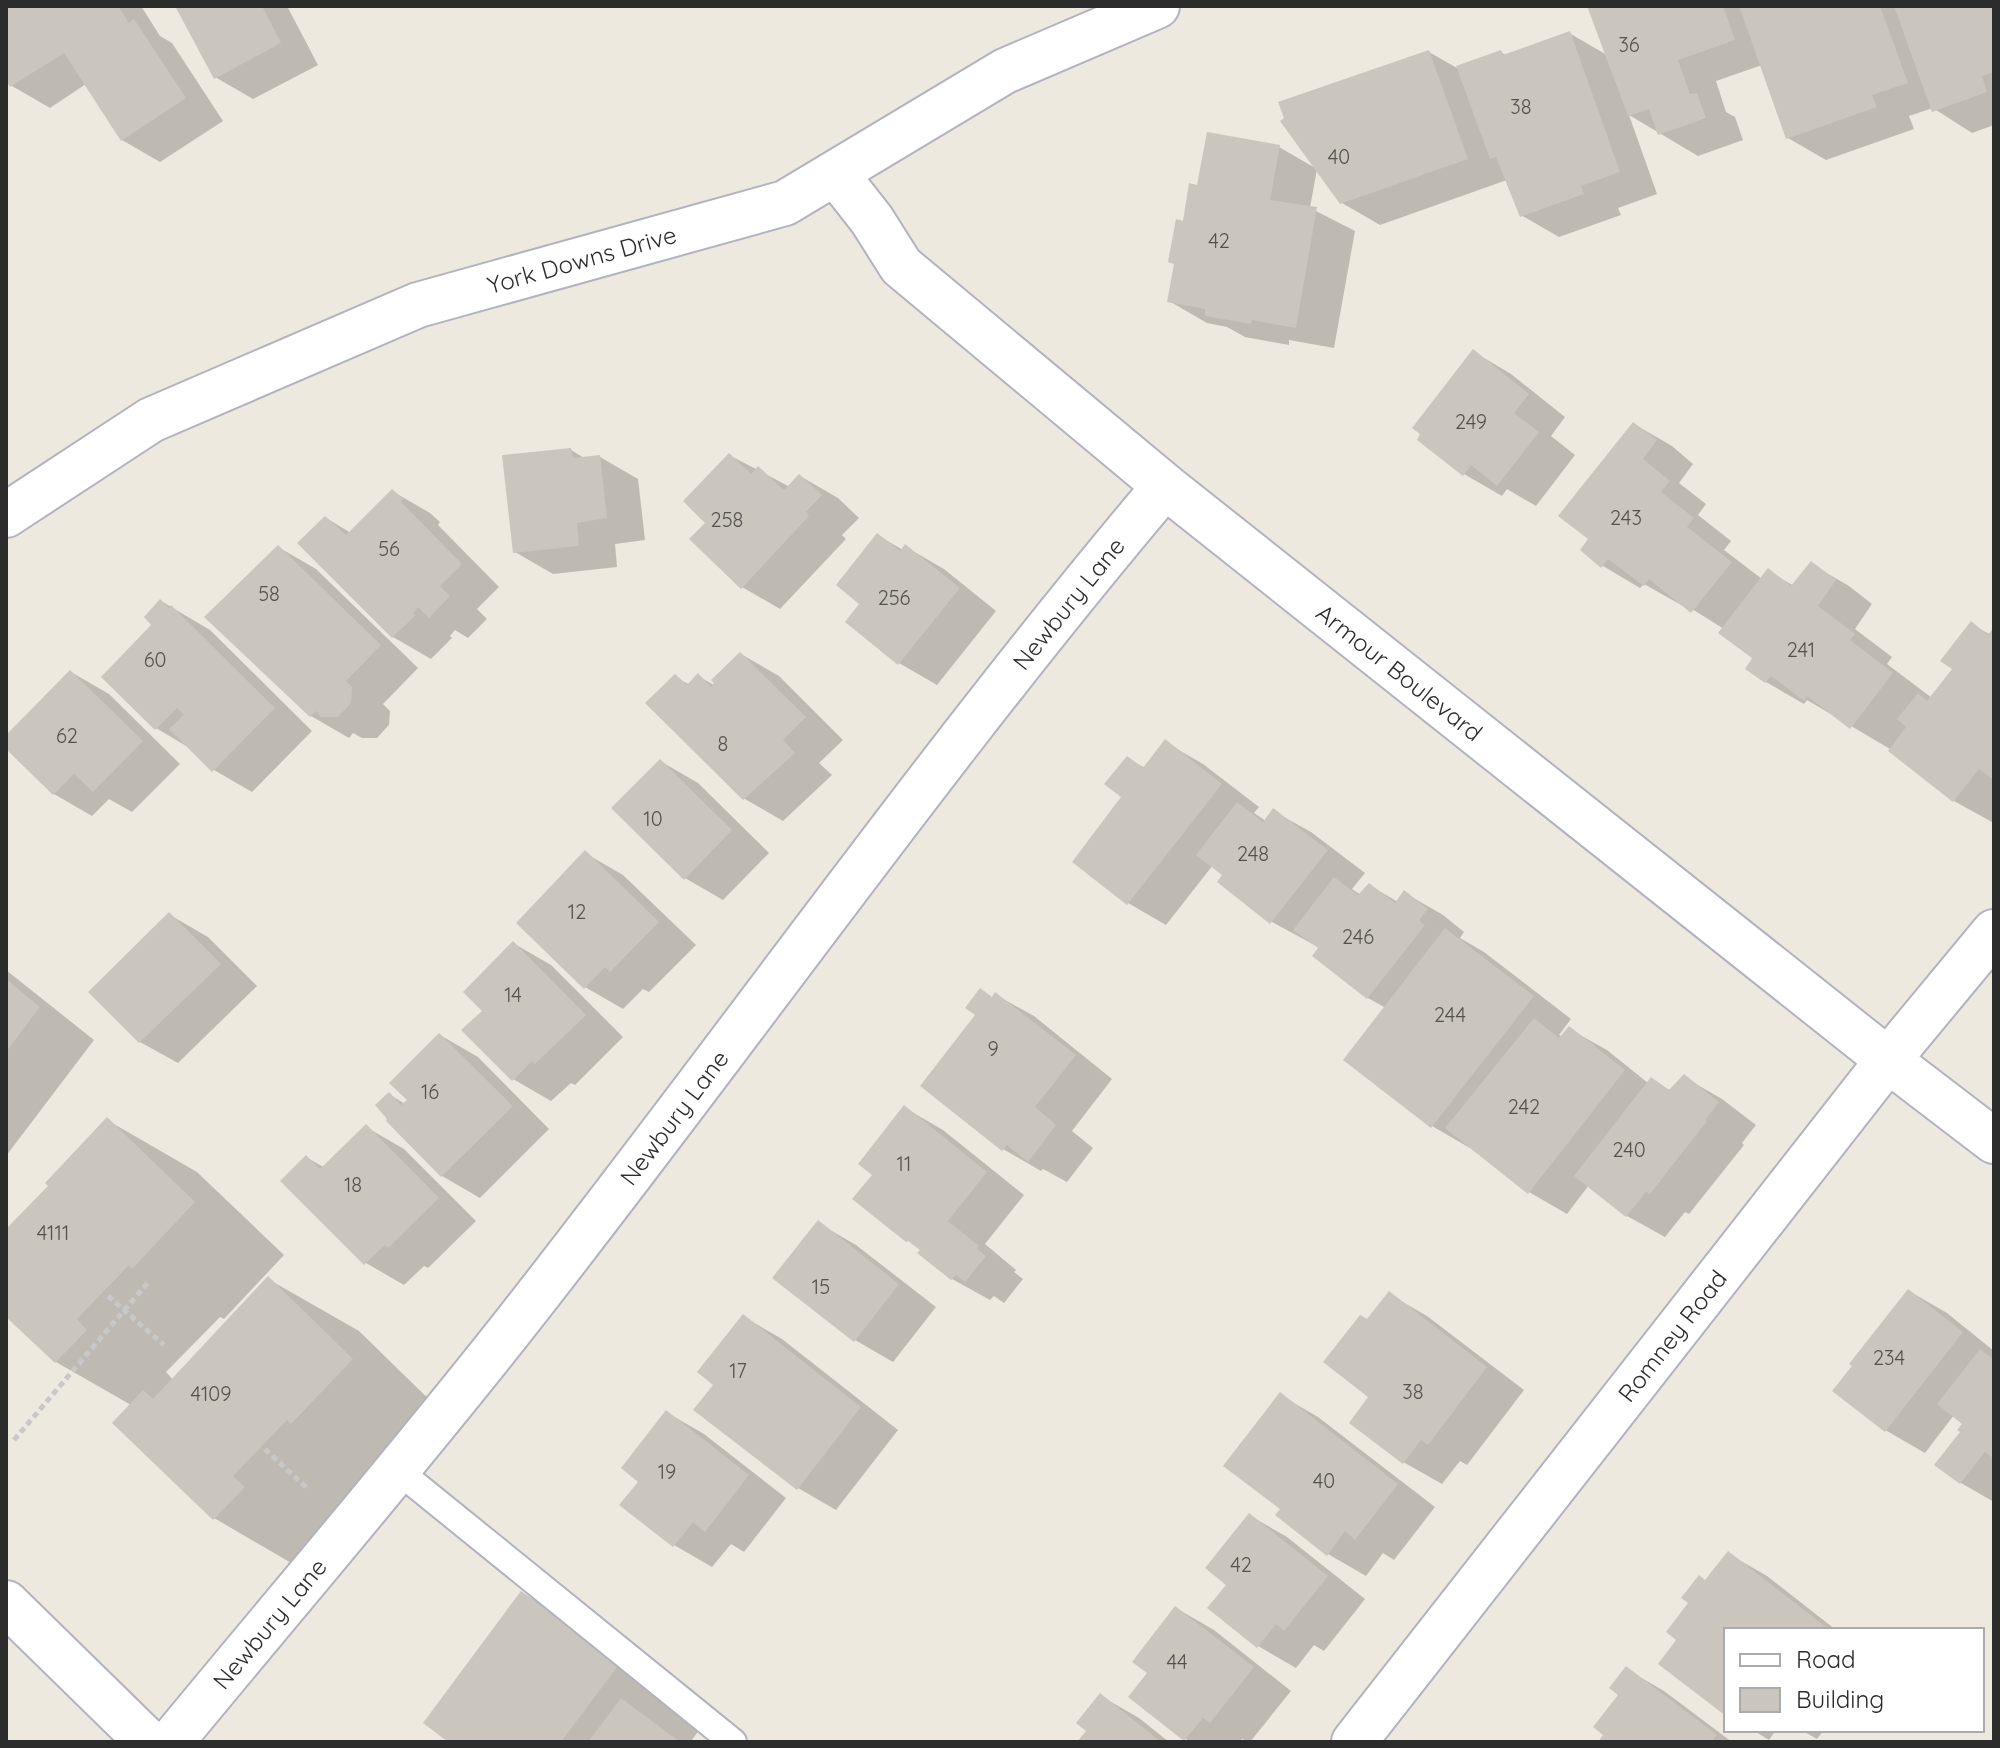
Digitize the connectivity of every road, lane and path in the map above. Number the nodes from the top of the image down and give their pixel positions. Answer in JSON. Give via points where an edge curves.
{"nodes":[{"id":1,"x":1157,"y":6,"type":"edge"},
{"id":2,"x":836,"y":174,"type":"junction"},
{"id":3,"x":1165,"y":486,"type":"junction"},
{"id":4,"x":6,"y":515,"type":"edge"},
{"id":5,"x":1994,"y":932,"type":"edge"},
{"id":6,"x":1888,"y":1060,"type":"junction"},
{"id":7,"x":1994,"y":1141,"type":"edge"},
{"id":8,"x":150,"y":1280,"type":"dead end"},
{"id":9,"x":108,"y":1296,"type":"dead end"},
{"id":10,"x":124,"y":1311,"type":"junction"},
{"id":11,"x":164,"y":1345,"type":"dead end"},
{"id":12,"x":14,"y":1440,"type":"dead end"},
{"id":13,"x":396,"y":1469,"type":"junction"},
{"id":14,"x":6,"y":1603,"type":"edge"},
{"id":15,"x":148,"y":1742,"type":"edge"},
{"id":16,"x":171,"y":1742,"type":"edge"},
{"id":17,"x":733,"y":1742,"type":"edge"},
{"id":18,"x":1354,"y":1742,"type":"edge"}],
"edges":[{"from":1,"to":2,"type":"street","name":"York Downs Drive","via":[[1005,71]]},
{"from":2,"to":3,"type":"street","name":"Armour Boulevard","via":[[901,266]]},
{"from":2,"to":4,"type":"street","name":"York Downs Drive","via":[[785,203],[418,305],[151,420]]},
{"from":3,"to":6,"type":"street","name":"Armour Boulevard"},
{"from":3,"to":13,"type":"street","name":"Newbury Lane","via":[[922,791],[518,1321]]},
{"from":5,"to":6,"type":"street","name":"Romney Road"},
{"from":6,"to":7,"type":"street","name":"Armour Boulevard"},
{"from":6,"to":18,"type":"street","name":"Romney Road"},
{"from":8,"to":10,"type":"path"},
{"from":9,"to":10,"type":"path"},
{"from":10,"to":11,"type":"path"},
{"from":10,"to":12,"type":"path"},
{"from":13,"to":16,"type":"street","name":"Newbury Lane"},
{"from":13,"to":17,"type":"lane"},
{"from":14,"to":15,"type":"street"}]}
